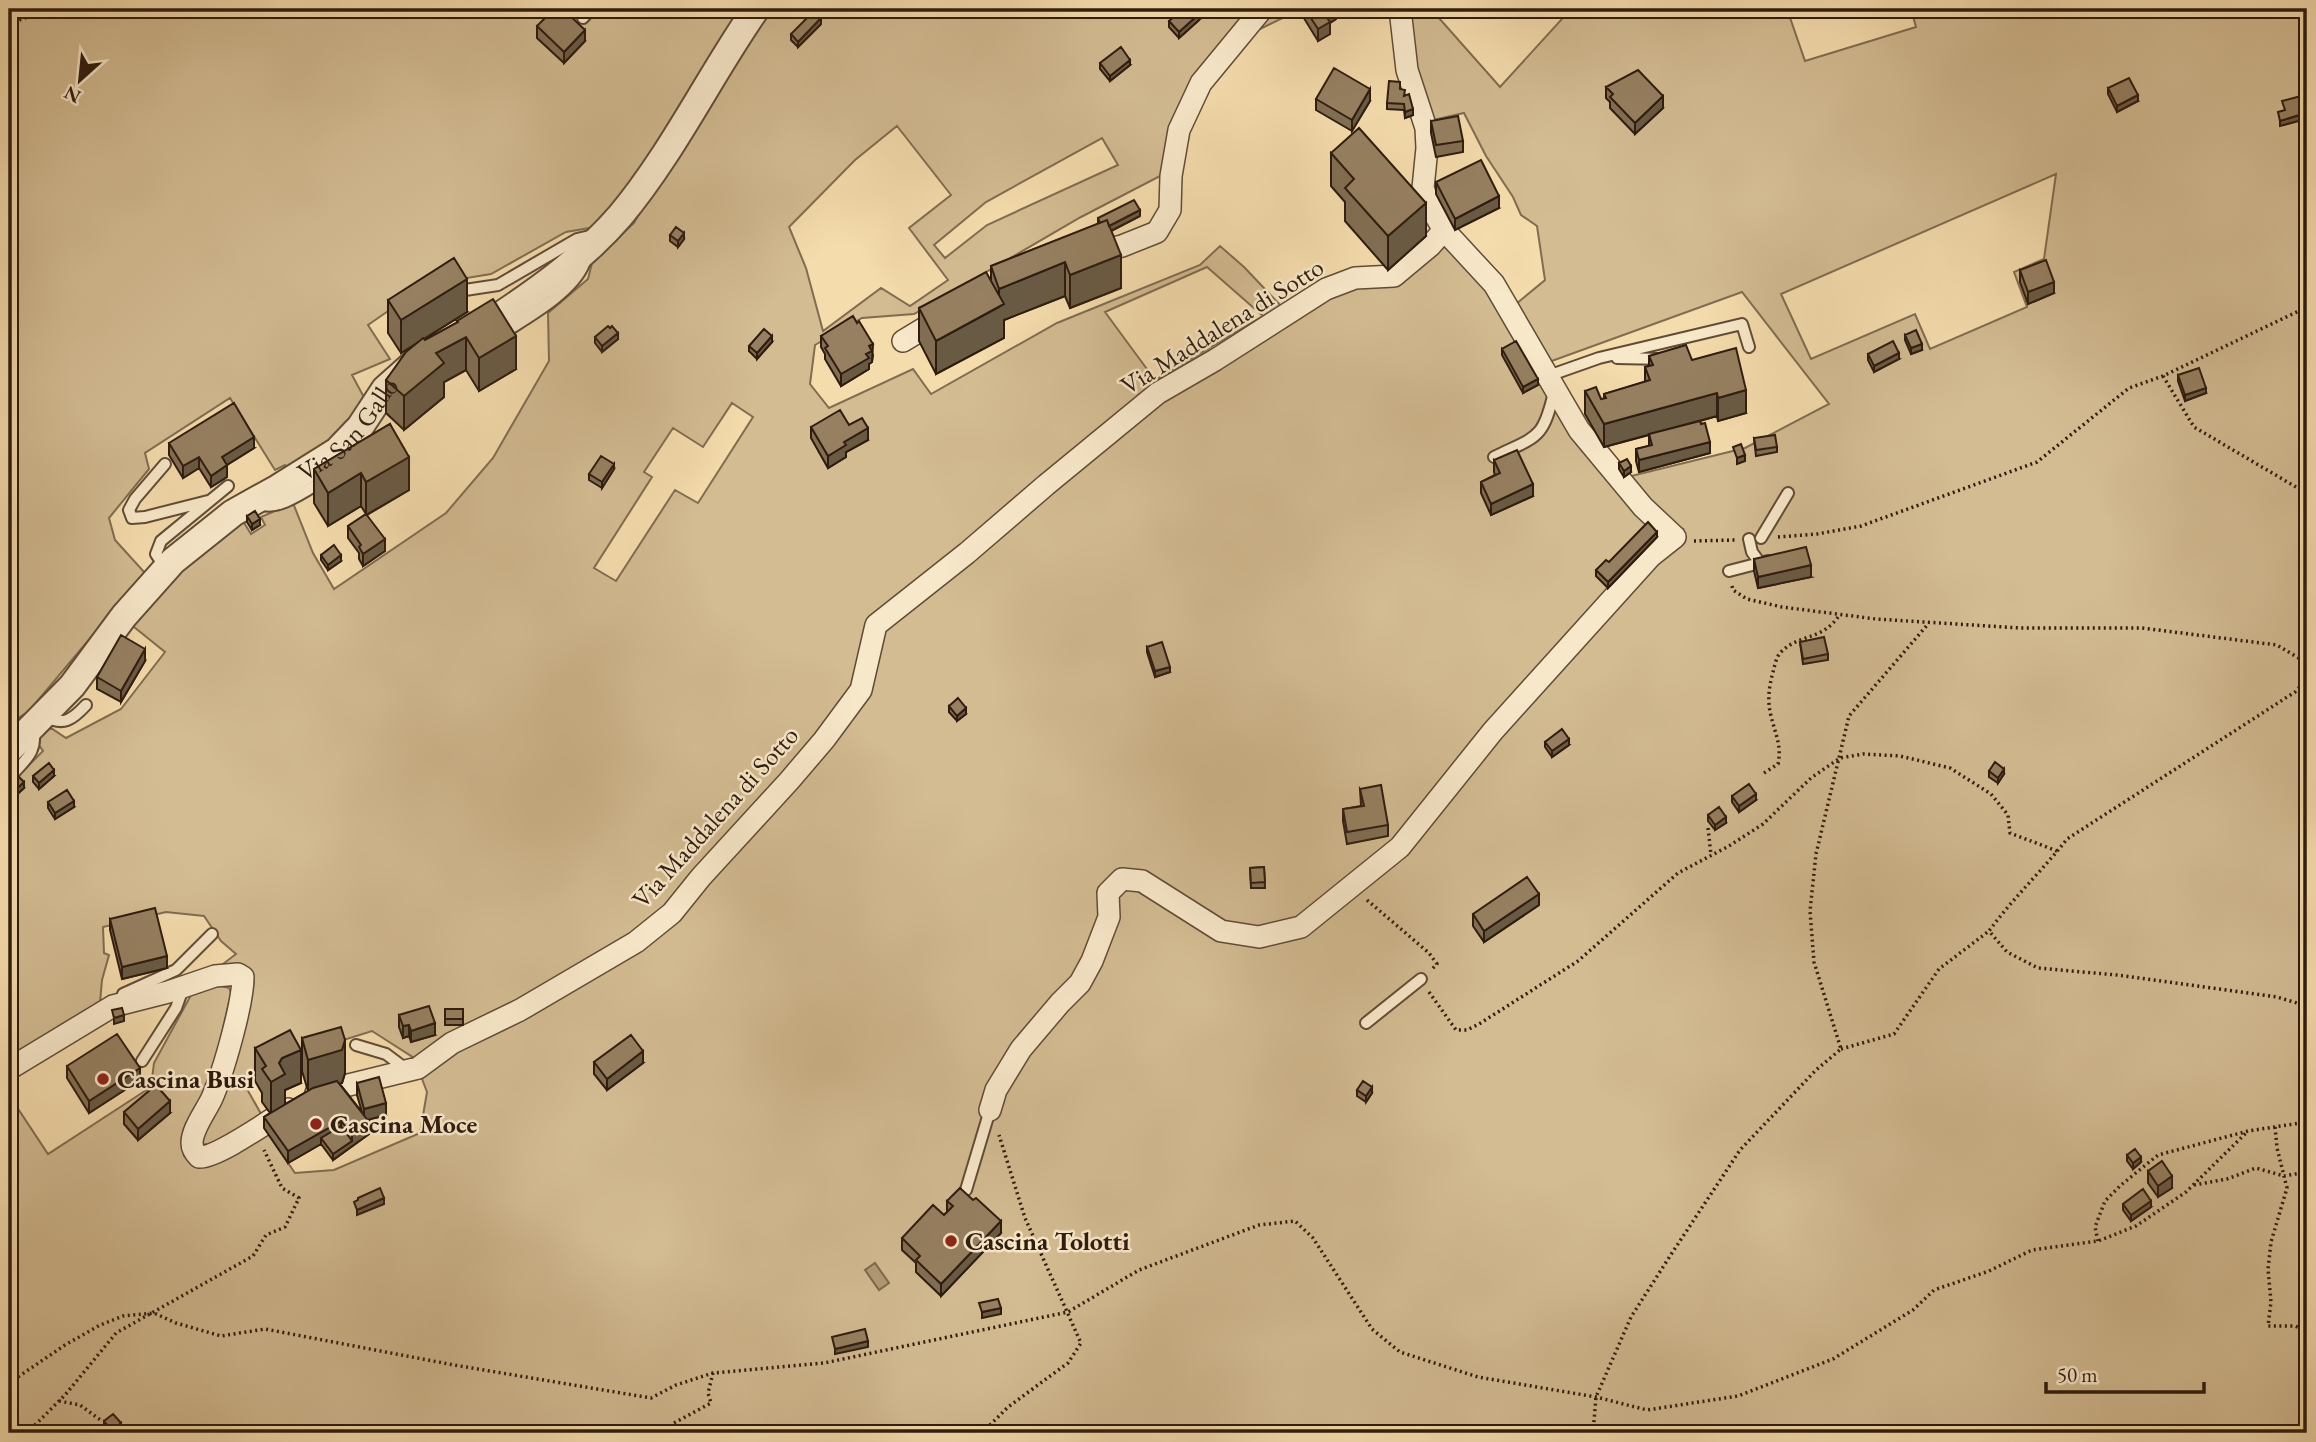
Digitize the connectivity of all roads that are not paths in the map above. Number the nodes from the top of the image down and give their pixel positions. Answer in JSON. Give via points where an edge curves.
{"nodes":[{"id":1,"x":756,"y":9,"type":"edge"},
{"id":2,"x":1262,"y":9,"type":"edge"},
{"id":3,"x":1401,"y":9,"type":"edge"},
{"id":4,"x":1444,"y":230,"type":"junction"},
{"id":5,"x":597,"y":240,"type":"junction"},
{"id":6,"x":1075,"y":256,"type":"edge"},
{"id":7,"x":465,"y":290,"type":"edge"},
{"id":8,"x":954,"y":311,"type":"edge"},
{"id":9,"x":505,"y":332,"type":"edge"},
{"id":10,"x":903,"y":341,"type":"dead end"},
{"id":11,"x":1749,"y":347,"type":"dead end"},
{"id":12,"x":1598,"y":358,"type":"junction"},
{"id":13,"x":1676,"y":359,"type":"edge"},
{"id":14,"x":1551,"y":383,"type":"junction"},
{"id":15,"x":1494,"y":457,"type":"edge"},
{"id":16,"x":165,"y":464,"type":"dead end"},
{"id":17,"x":337,"y":472,"type":"edge"},
{"id":18,"x":228,"y":486,"type":"dead end"},
{"id":19,"x":1788,"y":493,"type":"dead end"},
{"id":20,"x":253,"y":500,"type":"junction"},
{"id":21,"x":208,"y":501,"type":"junction"},
{"id":22,"x":1761,"y":538,"type":"road end"},
{"id":23,"x":1749,"y":539,"type":"road end"},
{"id":24,"x":1783,"y":558,"type":"edge"},
{"id":25,"x":1760,"y":563,"type":"junction"},
{"id":26,"x":166,"y":569,"type":"junction"},
{"id":27,"x":1729,"y":570,"type":"road end"},
{"id":28,"x":86,"y":705,"type":"dead end"},
{"id":29,"x":28,"y":724,"type":"edge"},
{"id":30,"x":9,"y":750,"type":"edge"},
{"id":31,"x":9,"y":778,"type":"edge"},
{"id":32,"x":212,"y":934,"type":"dead end"},
{"id":33,"x":1421,"y":979,"type":"road end"},
{"id":34,"x":184,"y":986,"type":"junction"},
{"id":35,"x":113,"y":1006,"type":"junction"},
{"id":36,"x":1366,"y":1023,"type":"dead end"},
{"id":37,"x":356,"y":1045,"type":"dead end"},
{"id":38,"x":142,"y":1061,"type":"dead end"},
{"id":39,"x":9,"y":1069,"type":"edge"},
{"id":40,"x":408,"y":1071,"type":"junction"},
{"id":41,"x":990,"y":1110,"type":"joint"},
{"id":42,"x":966,"y":1190,"type":"edge"}],
"edges":[{"from":1,"to":5,"type":"street","name":"Via San Gallo","via":[[672,143],[621,215]]},
{"from":2,"to":6,"type":"street","via":[[1201,83],[1179,130],[1170,210],[1157,232],[1122,246]]},
{"from":3,"to":4,"type":"street","via":[[1407,70],[1426,128],[1423,188]]},
{"from":4,"to":14,"type":"street","via":[[1494,284]]},
{"from":4,"to":40,"type":"street","name":"Via Maddalena di Sotto","via":[[1394,275],[1355,278],[1326,289],[1148,401],[876,625],[860,690],[789,781],[672,913],[636,942]]},
{"from":5,"to":7,"type":"lane","via":[[577,239],[498,285]]},
{"from":5,"to":9,"type":"lane","via":[[566,287]]},
{"from":5,"to":20,"type":"street","name":"Via San Gallo","via":[[547,285],[483,327],[440,346],[396,378],[385,389],[369,423],[337,451]]},
{"from":8,"to":10,"type":"street"},
{"from":11,"to":12,"type":"lane","via":[[1742,324]]},
{"from":12,"to":13,"type":"lane"},
{"from":12,"to":14,"type":"lane"},
{"from":14,"to":15,"type":"lane","via":[[1548,418],[1541,432]]},
{"from":14,"to":41,"type":"street","via":[[1602,460],[1675,537],[1651,556],[1493,732],[1399,847],[1301,927],[1259,937],[1221,931],[1142,881],[1122,879],[1108,893],[1109,917],[1080,983],[1021,1049],[996,1090]]},
{"from":16,"to":21,"type":"lane","via":[[135,499],[129,510],[132,518]]},
{"from":17,"to":20,"type":"lane","via":[[276,506],[264,507]]},
{"from":18,"to":21,"type":"lane"},
{"from":19,"to":22,"type":"lane"},
{"from":20,"to":26,"type":"street","name":"Via San Gallo"},
{"from":21,"to":26,"type":"lane","via":[[158,545],[156,554]]},
{"from":23,"to":25,"type":"lane"},
{"from":24,"to":25,"type":"lane"},
{"from":25,"to":27,"type":"lane"},
{"from":26,"to":29,"type":"street","name":"Via San Gallo","via":[[72,686]]},
{"from":28,"to":29,"type":"lane","via":[[64,722]]},
{"from":29,"to":30,"type":"street","name":"Via San Gallo"},
{"from":29,"to":31,"type":"lane","via":[[36,738],[31,755]]},
{"from":32,"to":35,"type":"lane","via":[[176,970],[116,998]]},
{"from":33,"to":36,"type":"lane"},
{"from":34,"to":35,"type":"street","name":"Via Maddalena di Sotto"},
{"from":34,"to":38,"type":"lane","via":[[176,1008]]},
{"from":34,"to":40,"type":"street","name":"Via Maddalena di Sotto","via":[[215,976],[243,977],[214,1095],[192,1144],[199,1157],[232,1144],[315,1093]]},
{"from":35,"to":39,"type":"street","name":"Via Maddalena di Sotto"},
{"from":37,"to":40,"type":"lane","via":[[386,1054]]},
{"from":41,"to":42,"type":"lane"}]}
